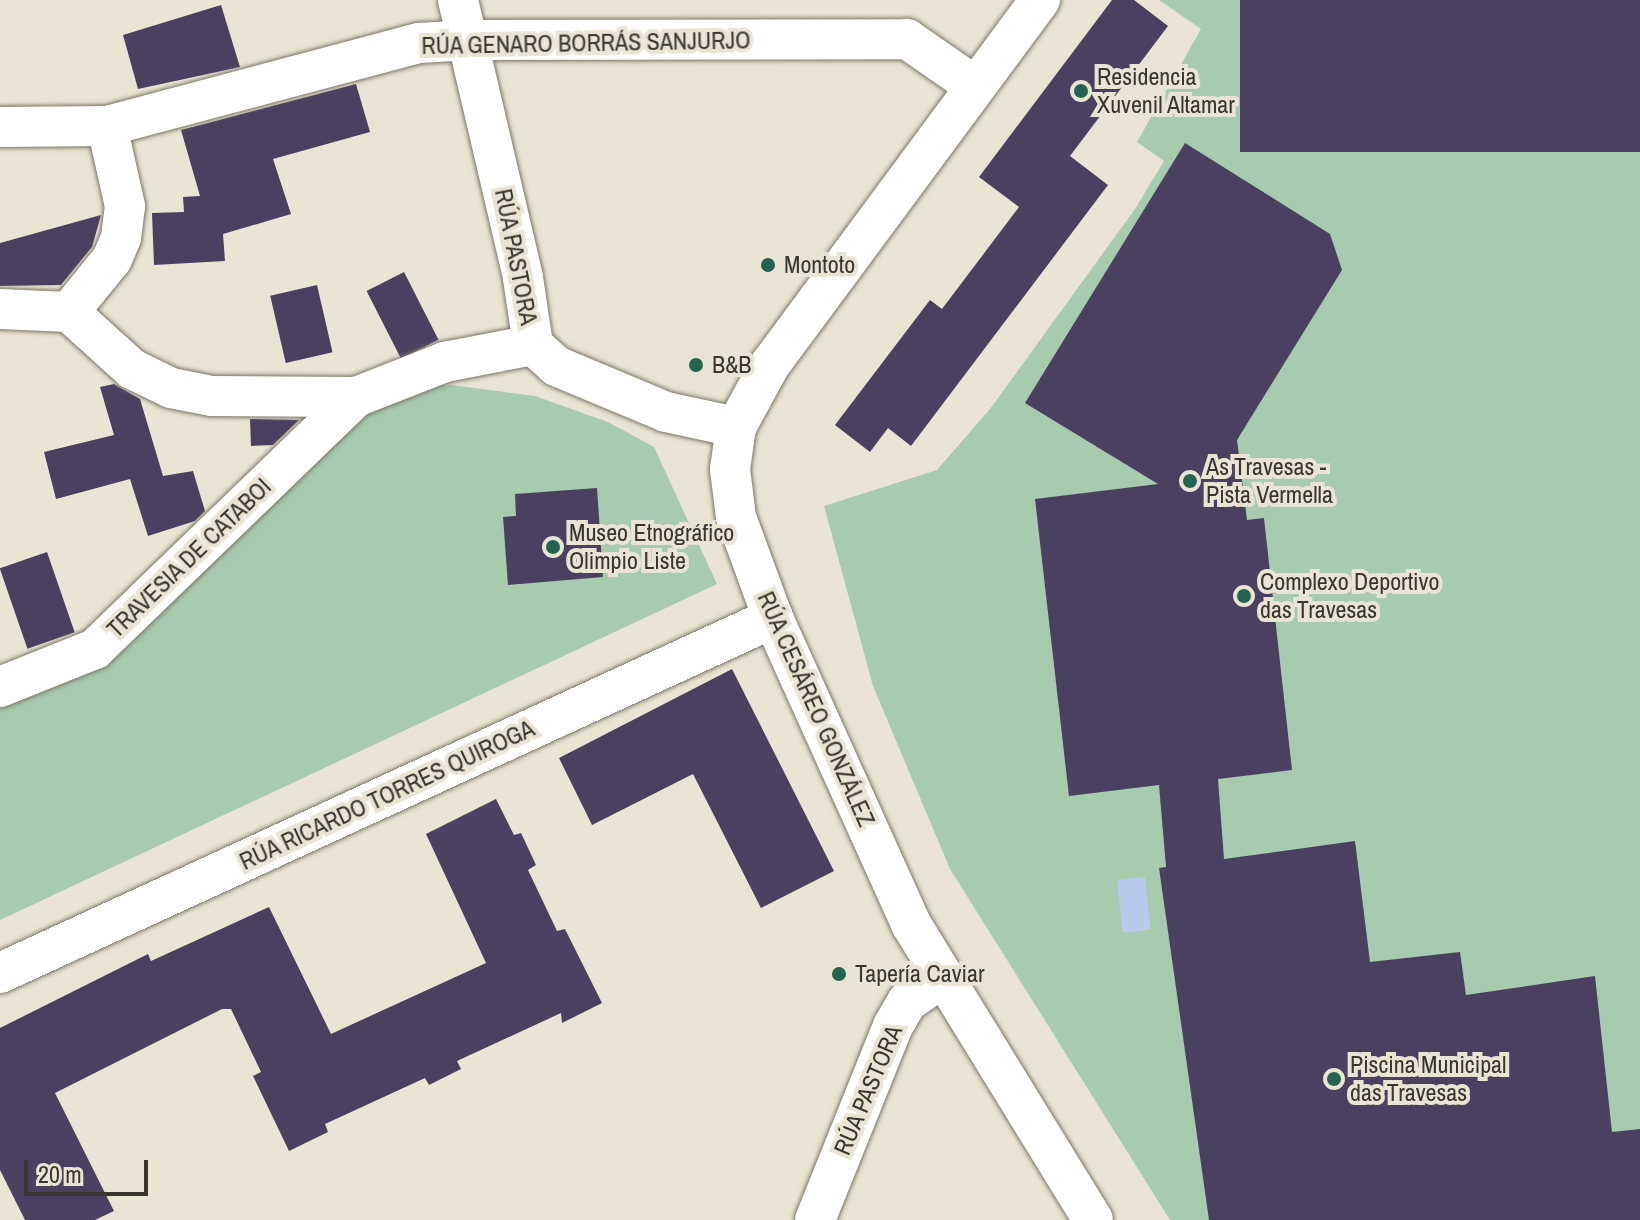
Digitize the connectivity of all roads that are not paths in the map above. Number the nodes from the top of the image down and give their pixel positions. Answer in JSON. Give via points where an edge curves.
{"nodes":[{"id":1,"x":458,"y":0,"type":"edge"},
{"id":2,"x":1040,"y":0,"type":"edge"},
{"id":3,"x":469,"y":40,"type":"junction"},
{"id":4,"x":975,"y":86,"type":"junction"},
{"id":5,"x":107,"y":126,"type":"junction"},
{"id":6,"x":0,"y":127,"type":"edge"},
{"id":7,"x":0,"y":309,"type":"edge"},
{"id":8,"x":69,"y":312,"type":"junction"},
{"id":9,"x":533,"y":345,"type":"junction"},
{"id":10,"x":356,"y":397,"type":"junction"},
{"id":11,"x":736,"y":427,"type":"junction"},
{"id":12,"x":773,"y":618,"type":"junction"},
{"id":13,"x":0,"y":687,"type":"edge"},
{"id":14,"x":0,"y":973,"type":"edge"},
{"id":15,"x":943,"y":977,"type":"junction"},
{"id":16,"x":815,"y":1220,"type":"edge"},
{"id":17,"x":1093,"y":1220,"type":"edge"}],
"edges":[{"from":1,"to":3,"type":"street","name":"RÚA PASTORA"},
{"from":2,"to":4,"type":"street","name":"RÚA CESÁREO GONZÁLEZ"},
{"from":3,"to":4,"type":"street","name":"RÚA GENARO BORRÁS SANJURJO","via":[[907,39]]},
{"from":3,"to":5,"type":"street","name":"RÚA GENARO BORRÁS SANJURJO","via":[[420,43]]},
{"from":3,"to":9,"type":"street","name":"RÚA PASTORA"},
{"from":4,"to":11,"type":"street","name":"RÚA CESÁREO GONZÁLEZ","via":[[771,363]]},
{"from":5,"to":6,"type":"street","name":"RÚA GENARO BORRÁS SANJURJO"},
{"from":5,"to":8,"type":"street","via":[[125,206],[121,238],[112,259]]},
{"from":7,"to":8,"type":"street"},
{"from":8,"to":10,"type":"street","via":[[132,369],[171,388],[212,396]]},
{"from":9,"to":10,"type":"street","via":[[445,362]]},
{"from":9,"to":11,"type":"street","name":"RÚA PASTORA","via":[[556,366],[666,412]]},
{"from":10,"to":13,"type":"street","name":"TRAVESIA DE CATABOI","via":[[95,649]]},
{"from":11,"to":12,"type":"street","name":"RÚA CESÁREO GONZÁLEZ","via":[[730,469],[736,517]]},
{"from":12,"to":14,"type":"street","name":"RÚA RICARDO TORRES QUIROGA"},
{"from":12,"to":15,"type":"street","name":"RÚA CESÁREO GONZÁLEZ","via":[[911,924]]},
{"from":15,"to":16,"type":"street","name":"RÚA PASTORA","via":[[907,1002],[893,1026]]},
{"from":15,"to":17,"type":"street","name":"RÚA CESÁREO GONZÁLEZ"}]}
